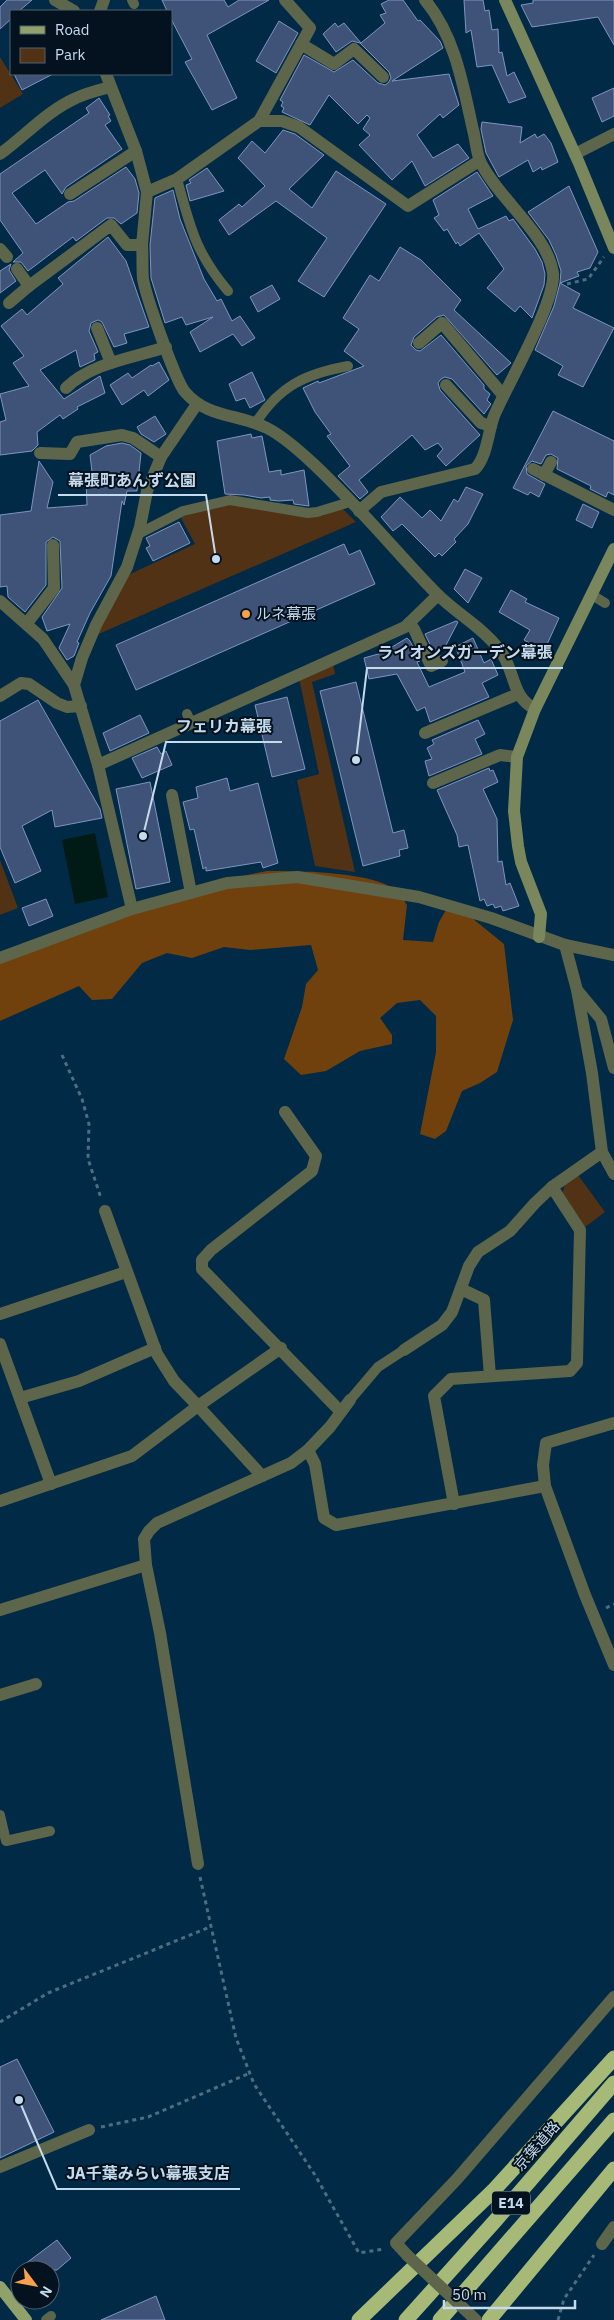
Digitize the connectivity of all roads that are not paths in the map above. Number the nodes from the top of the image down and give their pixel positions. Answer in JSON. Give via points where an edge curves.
{"nodes":[{"id":1,"x":55,"y":0,"type":"edge"},
{"id":2,"x":285,"y":0,"type":"edge"},
{"id":3,"x":425,"y":0,"type":"edge"},
{"id":4,"x":505,"y":0,"type":"edge"},
{"id":5,"x":72,"y":10,"type":"edge"},
{"id":6,"x":301,"y":44,"type":"junction"},
{"id":7,"x":106,"y":75,"type":"edge"},
{"id":8,"x":383,"y":77,"type":"dead end"},
{"id":9,"x":110,"y":87,"type":"junction"},
{"id":10,"x":259,"y":122,"type":"junction"},
{"id":11,"x":614,"y":134,"type":"edge"},
{"id":12,"x":136,"y":151,"type":"junction"},
{"id":13,"x":0,"y":154,"type":"edge"},
{"id":14,"x":575,"y":154,"type":"junction"},
{"id":15,"x":479,"y":161,"type":"junction"},
{"id":16,"x":177,"y":179,"type":"junction"},
{"id":17,"x":147,"y":192,"type":"junction"},
{"id":18,"x":70,"y":194,"type":"dead end"},
{"id":19,"x":611,"y":244,"type":"edge"},
{"id":20,"x":142,"y":245,"type":"junction"},
{"id":21,"x":16,"y":269,"type":"dead end"},
{"id":22,"x":29,"y":286,"type":"junction"},
{"id":23,"x":228,"y":291,"type":"dead end"},
{"id":24,"x":9,"y":303,"type":"dead end"},
{"id":25,"x":97,"y":328,"type":"dead end"},
{"id":26,"x":419,"y":343,"type":"dead end"},
{"id":27,"x":166,"y":347,"type":"junction"},
{"id":28,"x":111,"y":363,"type":"junction"},
{"id":29,"x":348,"y":366,"type":"dead end"},
{"id":30,"x":446,"y":385,"type":"dead end"},
{"id":31,"x":66,"y":388,"type":"dead end"},
{"id":32,"x":503,"y":395,"type":"junction"},
{"id":33,"x":197,"y":404,"type":"junction"},
{"id":34,"x":255,"y":424,"type":"junction"},
{"id":35,"x":490,"y":426,"type":"junction"},
{"id":36,"x":40,"y":453,"type":"dead end"},
{"id":37,"x":161,"y":457,"type":"junction"},
{"id":38,"x":551,"y":462,"type":"dead end"},
{"id":39,"x":533,"y":469,"type":"dead end"},
{"id":40,"x":544,"y":475,"type":"junction"},
{"id":41,"x":355,"y":506,"type":"junction"},
{"id":42,"x":614,"y":510,"type":"edge"},
{"id":43,"x":138,"y":534,"type":"junction"},
{"id":44,"x":53,"y":545,"type":"dead end"},
{"id":45,"x":614,"y":549,"type":"edge"},
{"id":46,"x":438,"y":595,"type":"junction"},
{"id":47,"x":592,"y":595,"type":"junction"},
{"id":48,"x":0,"y":601,"type":"edge"},
{"id":49,"x":605,"y":602,"type":"dead end"},
{"id":50,"x":405,"y":621,"type":"junction"},
{"id":51,"x":27,"y":623,"type":"junction"},
{"id":52,"x":442,"y":661,"type":"dead end"},
{"id":53,"x":74,"y":685,"type":"junction"},
{"id":54,"x":518,"y":694,"type":"junction"},
{"id":55,"x":0,"y":696,"type":"edge"},
{"id":56,"x":81,"y":706,"type":"junction"},
{"id":57,"x":534,"y":709,"type":"junction"},
{"id":58,"x":425,"y":733,"type":"dead end"},
{"id":59,"x":517,"y":757,"type":"junction"},
{"id":60,"x":98,"y":765,"type":"junction"},
{"id":61,"x":433,"y":783,"type":"dead end"},
{"id":62,"x":172,"y":795,"type":"dead end"},
{"id":63,"x":191,"y":893,"type":"junction"},
{"id":64,"x":132,"y":909,"type":"junction"},
{"id":65,"x":539,"y":937,"type":"junction"},
{"id":66,"x":565,"y":945,"type":"junction"},
{"id":67,"x":614,"y":956,"type":"edge"},
{"id":68,"x":0,"y":958,"type":"edge"},
{"id":69,"x":577,"y":990,"type":"junction"},
{"id":70,"x":614,"y":1068,"type":"edge"},
{"id":71,"x":285,"y":1112,"type":"dead end"},
{"id":72,"x":602,"y":1152,"type":"junction"},
{"id":73,"x":614,"y":1174,"type":"edge"},
{"id":74,"x":552,"y":1187,"type":"junction"},
{"id":75,"x":106,"y":1211,"type":"road end"},
{"id":76,"x":126,"y":1272,"type":"junction"},
{"id":77,"x":461,"y":1289,"type":"junction"},
{"id":78,"x":0,"y":1314,"type":"edge"},
{"id":79,"x":0,"y":1344,"type":"edge"},
{"id":80,"x":155,"y":1348,"type":"junction"},
{"id":81,"x":280,"y":1348,"type":"junction"},
{"id":82,"x":404,"y":1350,"type":"joint"},
{"id":83,"x":490,"y":1376,"type":"junction"},
{"id":84,"x":20,"y":1398,"type":"junction"},
{"id":85,"x":350,"y":1400,"type":"joint"},
{"id":86,"x":198,"y":1406,"type":"junction"},
{"id":87,"x":341,"y":1412,"type":"junction"},
{"id":88,"x":614,"y":1423,"type":"edge"},
{"id":89,"x":308,"y":1450,"type":"junction"},
{"id":90,"x":262,"y":1476,"type":"junction"},
{"id":91,"x":51,"y":1484,"type":"junction"},
{"id":92,"x":545,"y":1486,"type":"junction"},
{"id":93,"x":0,"y":1501,"type":"edge"},
{"id":94,"x":454,"y":1504,"type":"junction"},
{"id":95,"x":146,"y":1565,"type":"junction"},
{"id":96,"x":0,"y":1610,"type":"edge"},
{"id":97,"x":614,"y":1665,"type":"edge"},
{"id":98,"x":36,"y":1684,"type":"dead end"},
{"id":99,"x":0,"y":1695,"type":"edge"},
{"id":100,"x":0,"y":1815,"type":"edge"},
{"id":101,"x":50,"y":1831,"type":"dead end"},
{"id":102,"x":198,"y":1864,"type":"road end"},
{"id":103,"x":614,"y":1997,"type":"edge"},
{"id":104,"x":614,"y":2058,"type":"edge"},
{"id":105,"x":614,"y":2083,"type":"edge"},
{"id":106,"x":614,"y":2120,"type":"edge"},
{"id":107,"x":88,"y":2130,"type":"road end"},
{"id":108,"x":0,"y":2167,"type":"edge"},
{"id":109,"x":614,"y":2169,"type":"edge"},
{"id":110,"x":614,"y":2227,"type":"edge"},
{"id":111,"x":602,"y":2244,"type":"road end"},
{"id":112,"x":0,"y":2288,"type":"edge"},
{"id":113,"x":26,"y":2320,"type":"edge"},
{"id":114,"x":360,"y":2320,"type":"edge"},
{"id":115,"x":406,"y":2320,"type":"edge"},
{"id":116,"x":440,"y":2320,"type":"edge"},
{"id":117,"x":476,"y":2320,"type":"edge"},
{"id":118,"x":488,"y":2320,"type":"edge"}],
"edges":[{"from":1,"to":5,"type":"street"},
{"from":2,"to":6,"type":"street","via":[[310,28]]},
{"from":3,"to":15,"type":"street","via":[[445,29],[453,49]]},
{"from":4,"to":14,"type":"street"},
{"from":6,"to":8,"type":"street","via":[[334,64],[354,48]]},
{"from":6,"to":10,"type":"street"},
{"from":7,"to":9,"type":"street"},
{"from":9,"to":12,"type":"street"},
{"from":9,"to":13,"type":"street","via":[[75,98],[30,128],[23,138]]},
{"from":10,"to":15,"type":"street","via":[[282,121],[300,127],[400,206],[418,202]]},
{"from":10,"to":16,"type":"street"},
{"from":11,"to":14,"type":"street"},
{"from":12,"to":17,"type":"street"},
{"from":12,"to":18,"type":"street"},
{"from":14,"to":19,"type":"street"},
{"from":15,"to":32,"type":"street","via":[[490,180],[538,240],[553,273],[552,285],[534,333]]},
{"from":16,"to":17,"type":"street"},
{"from":16,"to":23,"type":"lane","via":[[198,247],[210,270]]},
{"from":17,"to":20,"type":"street"},
{"from":20,"to":22,"type":"street","via":[[127,245],[111,225]]},
{"from":20,"to":27,"type":"street","via":[[144,280]]},
{"from":21,"to":22,"type":"street"},
{"from":22,"to":24,"type":"street"},
{"from":25,"to":28,"type":"street"},
{"from":26,"to":32,"type":"street","via":[[442,323]]},
{"from":27,"to":28,"type":"street"},
{"from":27,"to":33,"type":"street","via":[[181,385]]},
{"from":28,"to":31,"type":"street","via":[[74,380]]},
{"from":29,"to":34,"type":"lane","via":[[297,380],[272,401]]},
{"from":30,"to":35,"type":"street","via":[[481,423]]},
{"from":32,"to":35,"type":"street"},
{"from":33,"to":34,"type":"street","via":[[211,412]]},
{"from":33,"to":37,"type":"street"},
{"from":34,"to":41,"type":"street","via":[[286,440]]},
{"from":35,"to":41,"type":"street","via":[[480,464],[475,469],[395,484]]},
{"from":36,"to":37,"type":"street","via":[[70,454],[77,442],[122,435],[133,438]]},
{"from":37,"to":43,"type":"street","via":[[147,491]]},
{"from":38,"to":40,"type":"street"},
{"from":39,"to":40,"type":"street"},
{"from":40,"to":42,"type":"street"},
{"from":41,"to":43,"type":"lane","via":[[308,513],[230,500],[183,511]]},
{"from":41,"to":46,"type":"street"},
{"from":43,"to":53,"type":"street","via":[[127,567],[82,658]]},
{"from":44,"to":51,"type":"street","via":[[54,588]]},
{"from":45,"to":47,"type":"street"},
{"from":46,"to":50,"type":"street"},
{"from":46,"to":54,"type":"street","via":[[501,651]]},
{"from":47,"to":49,"type":"lane"},
{"from":47,"to":57,"type":"street"},
{"from":48,"to":51,"type":"street"},
{"from":50,"to":52,"type":"street","via":[[414,629],[431,666]]},
{"from":50,"to":60,"type":"street","via":[[405,627],[189,719]]},
{"from":51,"to":53,"type":"street","via":[[43,639]]},
{"from":53,"to":56,"type":"street"},
{"from":54,"to":57,"type":"street","via":[[525,704]]},
{"from":54,"to":58,"type":"street"},
{"from":55,"to":56,"type":"street","via":[[22,683],[67,707]]},
{"from":56,"to":60,"type":"street"},
{"from":57,"to":59,"type":"street"},
{"from":59,"to":61,"type":"street","via":[[500,754]]},
{"from":59,"to":65,"type":"street","via":[[514,811],[518,846],[541,914]]},
{"from":60,"to":64,"type":"street"},
{"from":62,"to":63,"type":"street"},
{"from":63,"to":64,"type":"street"},
{"from":63,"to":65,"type":"street","via":[[226,883],[297,877],[419,897],[491,918]]},
{"from":64,"to":68,"type":"street"},
{"from":65,"to":66,"type":"street"},
{"from":66,"to":67,"type":"street"},
{"from":66,"to":69,"type":"street"},
{"from":69,"to":70,"type":"street","via":[[601,1019]]},
{"from":69,"to":72,"type":"street"},
{"from":71,"to":81,"type":"street","via":[[316,1156],[312,1171],[202,1260],[202,1269]]},
{"from":72,"to":73,"type":"street"},
{"from":72,"to":74,"type":"street"},
{"from":74,"to":77,"type":"street","via":[[510,1231],[478,1252]]},
{"from":74,"to":83,"type":"street","via":[[580,1230],[578,1363],[570,1371]]},
{"from":75,"to":76,"type":"street"},
{"from":76,"to":78,"type":"street"},
{"from":76,"to":80,"type":"street"},
{"from":77,"to":82,"type":"street","via":[[452,1312],[442,1325]]},
{"from":77,"to":83,"type":"street","via":[[484,1300]]},
{"from":79,"to":84,"type":"street"},
{"from":80,"to":84,"type":"street","via":[[79,1381]]},
{"from":80,"to":86,"type":"street","via":[[174,1381]]},
{"from":81,"to":86,"type":"street"},
{"from":81,"to":87,"type":"street"},
{"from":82,"to":85,"type":"lane","via":[[378,1368]]},
{"from":83,"to":94,"type":"street","via":[[451,1379],[434,1396]]},
{"from":84,"to":91,"type":"street"},
{"from":85,"to":87,"type":"street"},
{"from":86,"to":90,"type":"street"},
{"from":86,"to":91,"type":"street","via":[[132,1456]]},
{"from":87,"to":89,"type":"street"},
{"from":88,"to":92,"type":"street","via":[[546,1444]]},
{"from":89,"to":90,"type":"street","via":[[291,1463]]},
{"from":89,"to":94,"type":"street","via":[[315,1464],[324,1518],[336,1525]]},
{"from":90,"to":95,"type":"street","via":[[154,1525],[144,1539]]},
{"from":91,"to":93,"type":"street"},
{"from":92,"to":94,"type":"street"},
{"from":92,"to":97,"type":"street"},
{"from":95,"to":96,"type":"street"},
{"from":95,"to":102,"type":"street"},
{"from":98,"to":99,"type":"street"},
{"from":100,"to":101,"type":"lane","via":[[6,1841]]},
{"from":103,"to":117,"type":"street","bridge":true,"via":[[457,2179],[396,2243]]},
{"from":104,"to":114,"type":"highway","via":[[492,2191]]},
{"from":105,"to":115,"type":"highway","name":"京葉道路","number":"E14"},
{"from":106,"to":116,"type":"highway","number":"E14"},
{"from":107,"to":108,"type":"street"},
{"from":109,"to":118,"type":"highway"},
{"from":110,"to":111,"type":"street"},
{"from":112,"to":113,"type":"main road"}]}
